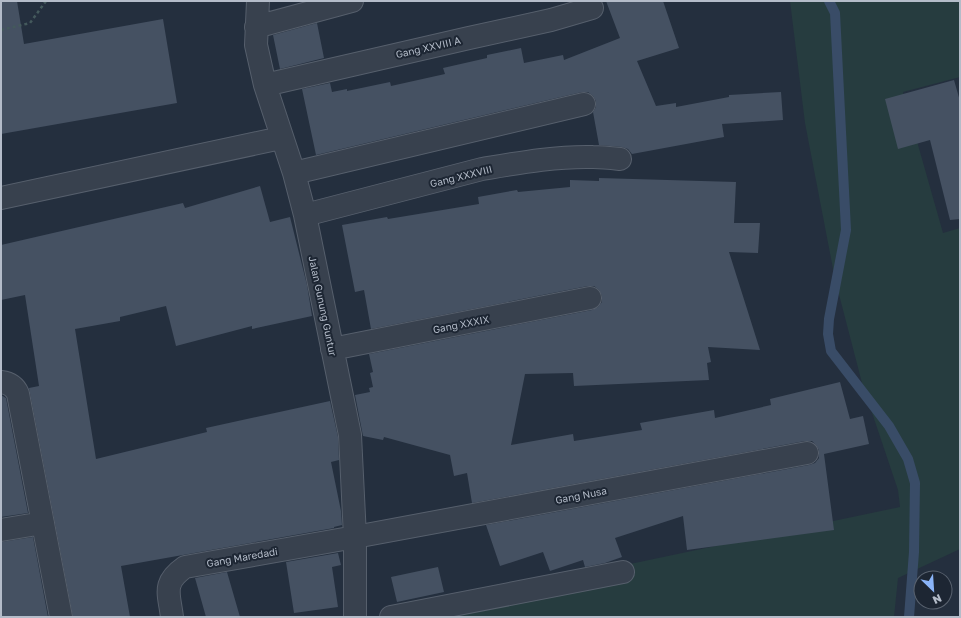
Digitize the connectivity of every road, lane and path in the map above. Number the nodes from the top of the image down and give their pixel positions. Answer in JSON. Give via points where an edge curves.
{"nodes":[{"id":1,"x":46,"y":1,"type":"edge"},
{"id":2,"x":258,"y":1,"type":"edge"},
{"id":3,"x":352,"y":1,"type":"edge"},
{"id":4,"x":592,"y":8,"type":"dead end"},
{"id":5,"x":256,"y":27,"type":"junction"},
{"id":6,"x":1,"y":30,"type":"edge"},
{"id":7,"x":265,"y":86,"type":"junction"},
{"id":8,"x":584,"y":104,"type":"dead end"},
{"id":9,"x":281,"y":138,"type":"junction"},
{"id":10,"x":620,"y":159,"type":"dead end"},
{"id":11,"x":294,"y":173,"type":"junction"},
{"id":12,"x":1,"y":198,"type":"edge"},
{"id":13,"x":305,"y":215,"type":"junction"},
{"id":14,"x":590,"y":298,"type":"dead end"},
{"id":15,"x":332,"y":349,"type":"junction"},
{"id":16,"x":1,"y":382,"type":"edge"},
{"id":17,"x":807,"y":453,"type":"dead end"},
{"id":18,"x":43,"y":523,"type":"junction"},
{"id":19,"x":1,"y":530,"type":"edge"},
{"id":20,"x":355,"y":537,"type":"junction"},
{"id":21,"x":623,"y":572,"type":"dead end"},
{"id":22,"x":61,"y":617,"type":"edge"},
{"id":23,"x":172,"y":617,"type":"edge"},
{"id":24,"x":355,"y":617,"type":"edge"},
{"id":25,"x":391,"y":617,"type":"edge"}],
"edges":[{"from":1,"to":6,"type":"path","via":[[30,23]]},
{"from":2,"to":5,"type":"street","name":"Jalan Gunung Guntur"},
{"from":3,"to":5,"type":"street"},
{"from":4,"to":7,"type":"street","name":"Gang XXVIII A","via":[[551,20]]},
{"from":5,"to":7,"type":"street","name":"Jalan Gunung Guntur","via":[[256,45]]},
{"from":7,"to":9,"type":"street","name":"Jalan Gunung Guntur"},
{"from":8,"to":11,"type":"street"},
{"from":9,"to":11,"type":"street","name":"Jalan Gunung Guntur"},
{"from":9,"to":12,"type":"street"},
{"from":10,"to":13,"type":"street","name":"Gang XXXVIII","via":[[592,157],[482,169]]},
{"from":11,"to":13,"type":"street","name":"Jalan Gunung Guntur"},
{"from":13,"to":15,"type":"street","name":"Jalan Gunung Guntur"},
{"from":14,"to":15,"type":"street","name":"Gang XXXIX"},
{"from":15,"to":20,"type":"street","name":"Jalan Gunung Guntur","via":[[350,435]]},
{"from":16,"to":18,"type":"street","via":[[15,388],[18,394]]},
{"from":17,"to":20,"type":"street","name":"Gang Nusa"},
{"from":18,"to":19,"type":"street"},
{"from":18,"to":22,"type":"street"},
{"from":20,"to":23,"type":"street","name":"Gang Maredadi","via":[[185,567],[176,574],[168,587]]},
{"from":20,"to":24,"type":"street","name":"Jalan Gunung Guntur"},
{"from":21,"to":25,"type":"street"}]}
